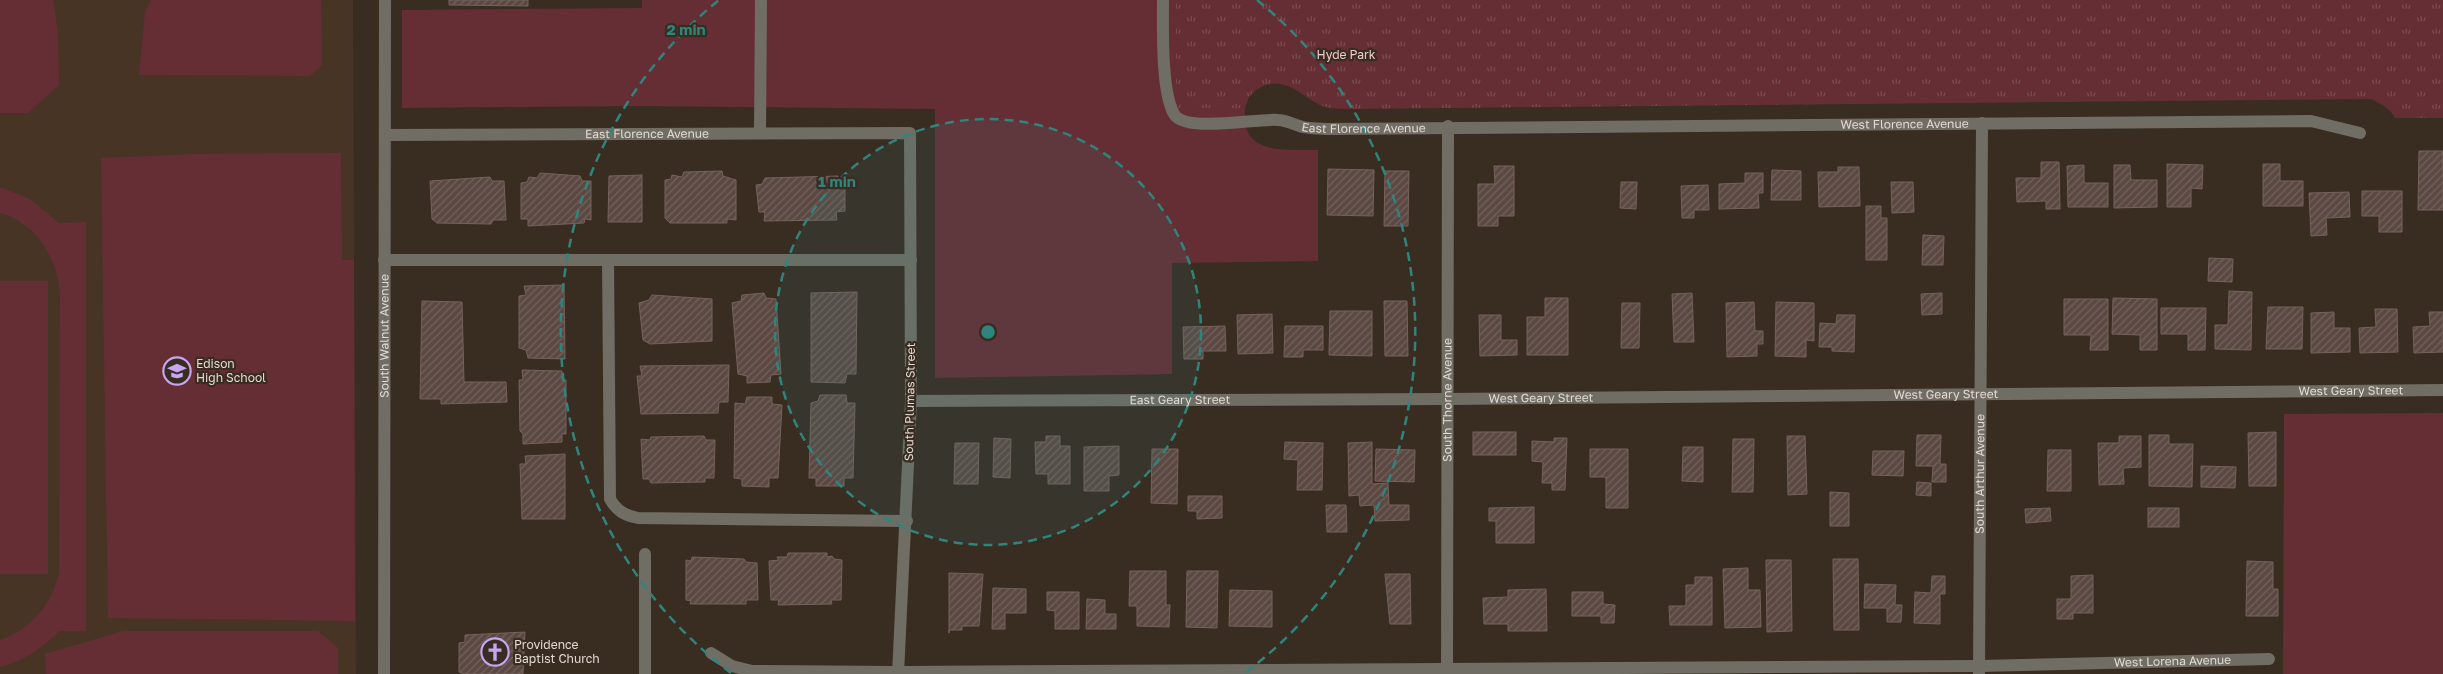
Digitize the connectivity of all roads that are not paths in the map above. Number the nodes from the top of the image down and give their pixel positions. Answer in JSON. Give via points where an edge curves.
{"nodes":[{"id":1,"x":385,"y":0,"type":"edge"},
{"id":2,"x":760,"y":0,"type":"edge"},
{"id":3,"x":1163,"y":0,"type":"edge"},
{"id":4,"x":1982,"y":123,"type":"junction"},
{"id":5,"x":1448,"y":126,"type":"junction"},
{"id":6,"x":760,"y":132,"type":"junction"},
{"id":7,"x":910,"y":133,"type":"joint"},
{"id":8,"x":2360,"y":133,"type":"dead end"},
{"id":9,"x":385,"y":135,"type":"junction"},
{"id":10,"x":384,"y":260,"type":"junction"},
{"id":11,"x":608,"y":260,"type":"junction"},
{"id":12,"x":911,"y":260,"type":"junction"},
{"id":13,"x":2443,"y":390,"type":"edge"},
{"id":14,"x":1981,"y":393,"type":"junction"},
{"id":15,"x":1448,"y":399,"type":"junction"},
{"id":16,"x":911,"y":400,"type":"junction"},
{"id":17,"x":907,"y":521,"type":"junction"},
{"id":18,"x":645,"y":554,"type":"dead end"},
{"id":19,"x":711,"y":653,"type":"dead end"},
{"id":20,"x":2269,"y":659,"type":"dead end"},
{"id":21,"x":1978,"y":670,"type":"edge"},
{"id":22,"x":1448,"y":671,"type":"edge"},
{"id":23,"x":899,"y":673,"type":"edge"},
{"id":24,"x":384,"y":674,"type":"edge"},
{"id":25,"x":645,"y":674,"type":"edge"}],
"edges":[{"from":1,"to":9,"type":"street","name":"South Walnut Avenue"},
{"from":2,"to":6,"type":"street"},
{"from":3,"to":5,"type":"street","name":"East Florence Avenue","via":[[1168,97],[1174,116],[1185,122],[1279,120],[1326,129]]},
{"from":4,"to":5,"type":"street","name":"West Florence Avenue"},
{"from":4,"to":8,"type":"street","name":"West Florence Avenue","via":[[2311,121]]},
{"from":4,"to":14,"type":"street","name":"South Arthur Avenue"},
{"from":5,"to":15,"type":"street","name":"South Thorne Avenue"},
{"from":6,"to":7,"type":"street","name":"East Florence Avenue"},
{"from":6,"to":9,"type":"street","name":"East Florence Avenue"},
{"from":7,"to":12,"type":"street","name":"South Plumas Street"},
{"from":9,"to":10,"type":"street","name":"South Walnut Avenue"},
{"from":10,"to":11,"type":"street"},
{"from":10,"to":24,"type":"street","name":"South Walnut Avenue"},
{"from":11,"to":12,"type":"street"},
{"from":11,"to":17,"type":"street","via":[[610,499],[615,508],[638,518]]},
{"from":12,"to":16,"type":"street","name":"South Plumas Street"},
{"from":13,"to":14,"type":"street","name":"West Geary Street"},
{"from":14,"to":15,"type":"street","name":"West Geary Street"},
{"from":14,"to":21,"type":"street","name":"South Arthur Avenue"},
{"from":15,"to":16,"type":"street","name":"East Geary Street"},
{"from":15,"to":22,"type":"street","name":"South Thorne Avenue"},
{"from":16,"to":17,"type":"street","name":"South Plumas Street"},
{"from":17,"to":23,"type":"street","name":"South Plumas Street"},
{"from":18,"to":25,"type":"street"},
{"from":19,"to":23,"type":"street","name":"West Lorena Avenue","via":[[732,666],[752,671]]},
{"from":20,"to":21,"type":"street","name":"West Lorena Avenue"},
{"from":21,"to":22,"type":"street","name":"West Lorena Avenue"},
{"from":22,"to":23,"type":"street","name":"West Lorena Avenue"}]}
